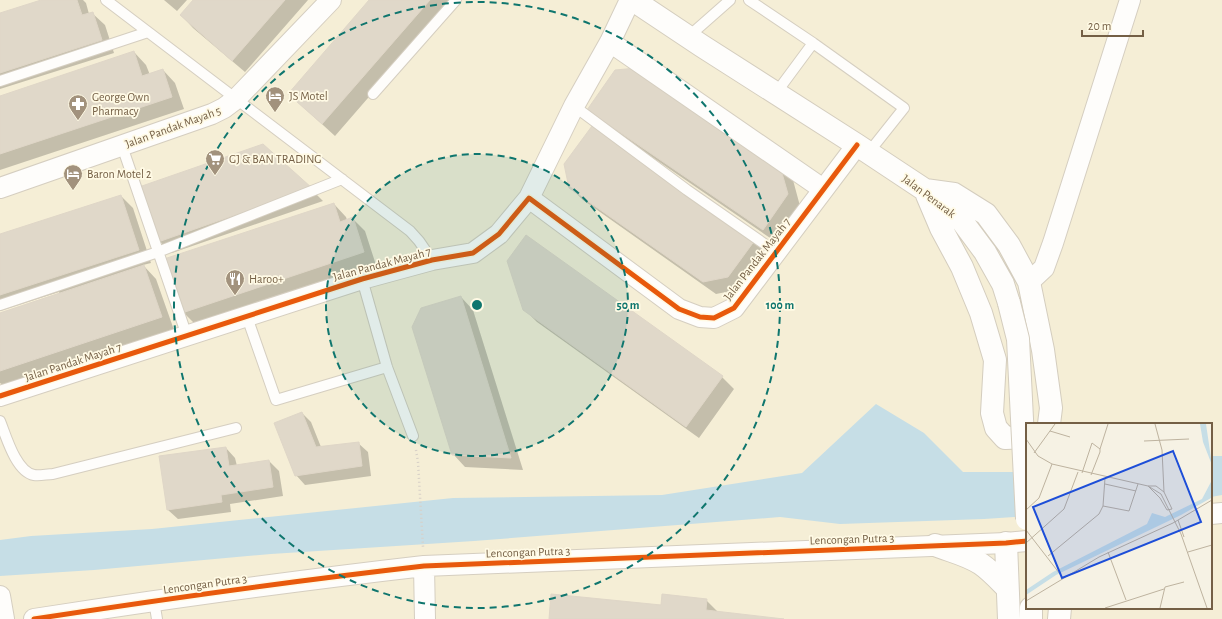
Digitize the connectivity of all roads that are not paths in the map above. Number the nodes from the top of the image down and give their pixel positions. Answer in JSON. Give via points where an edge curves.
{"nodes":[{"id":1,"x":106,"y":0,"type":"edge"},
{"id":2,"x":331,"y":0,"type":"edge"},
{"id":3,"x":456,"y":0,"type":"edge"},
{"id":4,"x":632,"y":0,"type":"edge"},
{"id":5,"x":730,"y":0,"type":"edge"},
{"id":6,"x":748,"y":0,"type":"edge"},
{"id":7,"x":1130,"y":0,"type":"edge"},
{"id":8,"x":148,"y":32,"type":"junction"},
{"id":9,"x":688,"y":37,"type":"junction"},
{"id":10,"x":610,"y":42,"type":"junction"},
{"id":11,"x":813,"y":43,"type":"junction"},
{"id":12,"x":0,"y":81,"type":"edge"},
{"id":13,"x":776,"y":93,"type":"junction"},
{"id":14,"x":374,"y":94,"type":"dead end"},
{"id":15,"x":236,"y":99,"type":"junction"},
{"id":16,"x":574,"y":106,"type":"junction"},
{"id":17,"x":122,"y":146,"type":"junction"},
{"id":18,"x":863,"y":148,"type":"junction"},
{"id":19,"x":342,"y":179,"type":"junction"},
{"id":20,"x":0,"y":188,"type":"edge"},
{"id":21,"x":823,"y":189,"type":"junction"},
{"id":22,"x":925,"y":190,"type":"junction"},
{"id":23,"x":529,"y":198,"type":"junction"},
{"id":24,"x":158,"y":252,"type":"junction"},
{"id":25,"x":776,"y":252,"type":"junction"},
{"id":26,"x":432,"y":260,"type":"junction"},
{"id":27,"x":362,"y":279,"type":"junction"},
{"id":28,"x":1028,"y":282,"type":"junction"},
{"id":29,"x":0,"y":305,"type":"edge"},
{"id":30,"x":247,"y":317,"type":"junction"},
{"id":31,"x":187,"y":336,"type":"junction"},
{"id":32,"x":387,"y":367,"type":"junction"},
{"id":33,"x":0,"y":396,"type":"edge"},
{"id":34,"x":0,"y":421,"type":"edge"},
{"id":35,"x":1049,"y":423,"type":"edge"},
{"id":36,"x":236,"y":428,"type":"dead end"},
{"id":37,"x":414,"y":436,"type":"dead end"},
{"id":38,"x":1026,"y":437,"type":"edge"},
{"id":39,"x":1026,"y":499,"type":"edge"},
{"id":40,"x":1222,"y":513,"type":"edge"},
{"id":41,"x":1212,"y":514,"type":"edge"},
{"id":42,"x":1026,"y":541,"type":"edge"},
{"id":43,"x":1006,"y":543,"type":"junction"},
{"id":44,"x":934,"y":546,"type":"junction"},
{"id":45,"x":423,"y":558,"type":"junction"},
{"id":46,"x":1008,"y":588,"type":"junction"},
{"id":47,"x":0,"y":596,"type":"edge"},
{"id":48,"x":1060,"y":609,"type":"edge"},
{"id":49,"x":156,"y":610,"type":"edge"},
{"id":50,"x":4,"y":619,"type":"edge"},
{"id":51,"x":34,"y":619,"type":"edge"},
{"id":52,"x":425,"y":619,"type":"edge"},
{"id":53,"x":1009,"y":619,"type":"edge"},
{"id":54,"x":1059,"y":619,"type":"edge"}],
"edges":[{"from":1,"to":8,"type":"lane"},
{"from":2,"to":15,"type":"street","name":"Jalan Pandak Mayah 5"},
{"from":3,"to":14,"type":"lane"},
{"from":4,"to":9,"type":"main road","name":"Jalan Penarak"},
{"from":4,"to":10,"type":"street","name":"Jalan Pandak Mayah 7"},
{"from":5,"to":9,"type":"lane"},
{"from":6,"to":11,"type":"lane"},
{"from":7,"to":28,"type":"street","via":[[1044,268]]},
{"from":8,"to":12,"type":"lane"},
{"from":8,"to":15,"type":"lane"},
{"from":9,"to":13,"type":"main road","name":"Jalan Penarak"},
{"from":10,"to":16,"type":"street","name":"Jalan Pandak Mayah 7"},
{"from":10,"to":21,"type":"street"},
{"from":11,"to":13,"type":"lane"},
{"from":11,"to":18,"type":"lane","via":[[904,108]]},
{"from":13,"to":18,"type":"main road","name":"Jalan Penarak"},
{"from":15,"to":17,"type":"street","name":"Jalan Pandak Mayah 5","via":[[212,114]]},
{"from":15,"to":19,"type":"lane"},
{"from":16,"to":23,"type":"street","name":"Jalan Pandak Mayah 7"},
{"from":16,"to":25,"type":"lane"},
{"from":17,"to":20,"type":"street","name":"Jalan Pandak Mayah 5"},
{"from":17,"to":24,"type":"lane"},
{"from":18,"to":21,"type":"street","name":"Jalan Pandak Mayah 7"},
{"from":18,"to":22,"type":"main road","name":"Jalan Penarak"},
{"from":19,"to":24,"type":"lane"},
{"from":19,"to":26,"type":"lane","via":[[410,231]]},
{"from":21,"to":25,"type":"street","name":"Jalan Pandak Mayah 7"},
{"from":22,"to":28,"type":"main road","via":[[954,194],[986,214],[1009,246]]},
{"from":22,"to":38,"type":"main road","via":[[981,313],[995,360],[992,413],[996,428],[1005,438]]},
{"from":22,"to":39,"type":"main road","name":"Jalan Penarak","bridge":true,"via":[[962,221],[1003,284],[1009,302],[1018,339]]},
{"from":23,"to":25,"type":"street","name":"Jalan Pandak Mayah 7","via":[[679,309],[700,317],[714,318],[734,308]]},
{"from":23,"to":26,"type":"street","name":"Jalan Pandak Mayah 7","via":[[499,234],[473,253]]},
{"from":24,"to":29,"type":"lane"},
{"from":24,"to":31,"type":"lane"},
{"from":26,"to":27,"type":"street","name":"Jalan Pandak Mayah 7"},
{"from":27,"to":30,"type":"street","name":"Jalan Pandak Mayah 7"},
{"from":27,"to":32,"type":"lane"},
{"from":28,"to":35,"type":"main road","via":[[1043,350],[1051,408]]},
{"from":30,"to":31,"type":"street","name":"Jalan Pandak Mayah 7"},
{"from":30,"to":32,"type":"lane","via":[[276,400]]},
{"from":31,"to":33,"type":"street","name":"Jalan Pandak Mayah 7"},
{"from":32,"to":37,"type":"lane"},
{"from":34,"to":36,"type":"lane","via":[[11,450],[22,468],[33,475],[53,474]]},
{"from":40,"to":41,"type":"street"},
{"from":42,"to":43,"type":"street","name":"Lencongan Putra 3"},
{"from":43,"to":44,"type":"street","name":"Lencongan Putra 3"},
{"from":43,"to":46,"type":"main road"},
{"from":44,"to":45,"type":"street","name":"Lencongan Putra 3"},
{"from":44,"to":46,"type":"main road","via":[[981,564]]},
{"from":45,"to":49,"type":"street","name":"Lencongan Putra 3"},
{"from":45,"to":52,"type":"street"},
{"from":46,"to":53,"type":"main road"},
{"from":47,"to":50,"type":"street"},
{"from":48,"to":54,"type":"main road"},
{"from":49,"to":51,"type":"street","name":"Lencongan Putra 3"}]}
